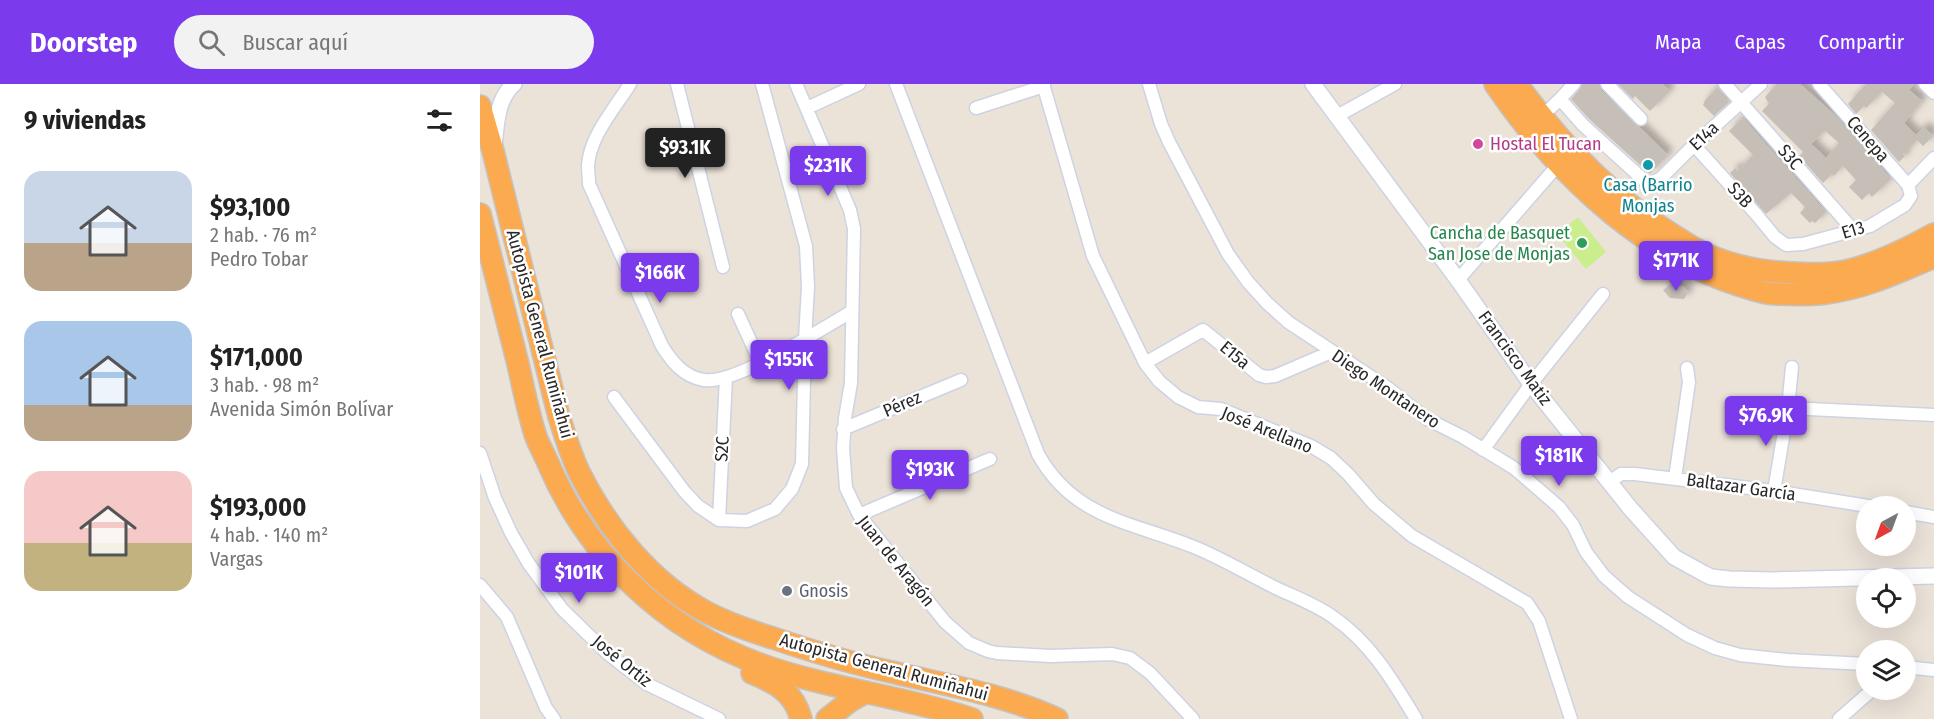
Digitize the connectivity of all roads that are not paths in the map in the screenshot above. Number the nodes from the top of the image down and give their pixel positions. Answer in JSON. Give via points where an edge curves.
{"nodes":[{"id":1,"x":514,"y":84,"type":"edge"},
{"id":2,"x":630,"y":84,"type":"edge"},
{"id":3,"x":677,"y":84,"type":"edge"},
{"id":4,"x":762,"y":84,"type":"edge"},
{"id":5,"x":796,"y":84,"type":"edge"},
{"id":6,"x":859,"y":84,"type":"edge"},
{"id":7,"x":896,"y":84,"type":"edge"},
{"id":8,"x":1149,"y":84,"type":"edge"},
{"id":9,"x":1313,"y":84,"type":"edge"},
{"id":10,"x":1395,"y":84,"type":"edge"},
{"id":11,"x":1495,"y":84,"type":"edge"},
{"id":12,"x":1517,"y":84,"type":"edge"},
{"id":13,"x":1574,"y":84,"type":"edge"},
{"id":14,"x":1607,"y":84,"type":"edge"},
{"id":15,"x":1725,"y":84,"type":"edge"},
{"id":16,"x":1761,"y":84,"type":"edge"},
{"id":17,"x":1819,"y":84,"type":"edge"},
{"id":18,"x":1925,"y":84,"type":"edge"},
{"id":19,"x":1044,"y":85,"type":"edge"},
{"id":20,"x":1934,"y":93,"type":"edge"},
{"id":21,"x":1560,"y":99,"type":"junction"},
{"id":22,"x":1741,"y":101,"type":"junction"},
{"id":23,"x":480,"y":106,"type":"edge"},
{"id":24,"x":807,"y":108,"type":"junction"},
{"id":25,"x":976,"y":108,"type":"dead end"},
{"id":26,"x":1337,"y":116,"type":"junction"},
{"id":27,"x":1541,"y":117,"type":"junction"},
{"id":28,"x":1641,"y":119,"type":"dead end"},
{"id":29,"x":1694,"y":145,"type":"junction"},
{"id":30,"x":493,"y":151,"type":"junction"},
{"id":31,"x":1934,"y":158,"type":"edge"},
{"id":32,"x":1558,"y":165,"type":"junction"},
{"id":33,"x":1910,"y":190,"type":"junction"},
{"id":34,"x":480,"y":214,"type":"edge"},
{"id":35,"x":1854,"y":231,"type":"junction"},
{"id":36,"x":1934,"y":234,"type":"edge"},
{"id":37,"x":1786,"y":245,"type":"joint"},
{"id":38,"x":1934,"y":257,"type":"edge"},
{"id":39,"x":723,"y":267,"type":"dead end"},
{"id":40,"x":1458,"y":280,"type":"junction"},
{"id":41,"x":1603,"y":294,"type":"dead end"},
{"id":42,"x":851,"y":312,"type":"junction"},
{"id":43,"x":738,"y":314,"type":"dead end"},
{"id":44,"x":805,"y":339,"type":"junction"},
{"id":45,"x":1331,"y":352,"type":"junction"},
{"id":46,"x":1145,"y":363,"type":"junction"},
{"id":47,"x":761,"y":364,"type":"junction"},
{"id":48,"x":1792,"y":367,"type":"dead end"},
{"id":49,"x":1687,"y":368,"type":"dead end"},
{"id":50,"x":726,"y":377,"type":"junction"},
{"id":51,"x":961,"y":380,"type":"dead end"},
{"id":52,"x":1532,"y":384,"type":"junction"},
{"id":53,"x":614,"y":397,"type":"dead end"},
{"id":54,"x":1788,"y":408,"type":"junction"},
{"id":55,"x":1934,"y":415,"type":"edge"},
{"id":56,"x":843,"y":429,"type":"junction"},
{"id":57,"x":1483,"y":450,"type":"junction"},
{"id":58,"x":480,"y":453,"type":"edge"},
{"id":59,"x":990,"y":459,"type":"dead end"},
{"id":60,"x":1675,"y":478,"type":"junction"},
{"id":61,"x":1611,"y":481,"type":"junction"},
{"id":62,"x":1774,"y":491,"type":"junction"},
{"id":63,"x":1856,"y":504,"type":"edge"},
{"id":64,"x":1916,"y":514,"type":"edge"},
{"id":65,"x":859,"y":515,"type":"junction"},
{"id":66,"x":1934,"y":517,"type":"edge"},
{"id":67,"x":719,"y":520,"type":"junction"},
{"id":68,"x":1934,"y":576,"type":"edge"},
{"id":69,"x":480,"y":585,"type":"edge"},
{"id":70,"x":664,"y":613,"type":"junction"},
{"id":71,"x":1856,"y":663,"type":"edge"},
{"id":72,"x":1916,"y":668,"type":"edge"},
{"id":73,"x":1934,"y":670,"type":"edge"},
{"id":74,"x":866,"y":692,"type":"junction"},
{"id":75,"x":1861,"y":700,"type":"edge"},
{"id":76,"x":554,"y":719,"type":"edge"},
{"id":77,"x":719,"y":719,"type":"edge"},
{"id":78,"x":801,"y":719,"type":"edge"},
{"id":79,"x":827,"y":719,"type":"edge"},
{"id":80,"x":972,"y":719,"type":"edge"},
{"id":81,"x":1057,"y":719,"type":"edge"},
{"id":82,"x":1193,"y":719,"type":"edge"},
{"id":83,"x":1416,"y":719,"type":"edge"},
{"id":84,"x":1571,"y":719,"type":"edge"},
{"id":85,"x":1839,"y":719,"type":"edge"}],
"edges":[{"from":1,"to":30,"type":"street","via":[[499,108]]},
{"from":2,"to":50,"type":"street","via":[[593,146],[588,164],[590,184],[671,359],[697,379],[714,381]]},
{"from":3,"to":39,"type":"street"},
{"from":4,"to":44,"type":"street","via":[[806,246]]},
{"from":5,"to":24,"type":"street","name":"Juan de Aragón"},
{"from":6,"to":24,"type":"street"},
{"from":7,"to":83,"type":"street","via":[[1038,454],[1057,483],[1093,510],[1196,548],[1331,615],[1361,640]]},
{"from":8,"to":45,"type":"street","name":"Diego Montanero","via":[[1169,142],[1238,269],[1288,322]]},
{"from":9,"to":26,"type":"street","name":"Francisco Matiz"},
{"from":10,"to":26,"type":"street"},
{"from":11,"to":32,"type":"highway"},
{"from":12,"to":27,"type":"highway"},
{"from":13,"to":21,"type":"street"},
{"from":14,"to":28,"type":"street"},
{"from":15,"to":22,"type":"street","name":"S3C"},
{"from":16,"to":22,"type":"street","name":"E14a"},
{"from":17,"to":33,"type":"street","name":"Cenepa"},
{"from":18,"to":20,"type":"street"},
{"from":19,"to":25,"type":"street"},
{"from":19,"to":46,"type":"street","name":"José Arellano","via":[[1093,256]]},
{"from":21,"to":27,"type":"street"},
{"from":21,"to":29,"type":"street","name":"E14a","via":[[1646,182],[1656,182]]},
{"from":22,"to":29,"type":"street","name":"E14a"},
{"from":22,"to":35,"type":"street","name":"S3C"},
{"from":23,"to":30,"type":"highway","name":"Autopista General Rumiñahui"},
{"from":24,"to":42,"type":"street","name":"Juan de Aragón","via":[[854,229]]},
{"from":26,"to":40,"type":"street","name":"Francisco Matiz"},
{"from":27,"to":36,"type":"highway","via":[[1571,153],[1618,197],[1705,255],[1723,261],[1776,272],[1845,271],[1885,258]]},
{"from":29,"to":37,"type":"street","name":"S3B","via":[[1774,237]]},
{"from":30,"to":81,"type":"highway","name":"Autopista General Rumiñahui","via":[[569,447],[596,503],[640,560],[684,598],[723,621],[815,652],[1026,705]]},
{"from":31,"to":33,"type":"street","name":"E13"},
{"from":32,"to":38,"type":"highway","via":[[1658,247],[1694,268],[1744,287],[1769,293],[1826,293],[1876,282]]},
{"from":32,"to":40,"type":"street"},
{"from":33,"to":35,"type":"street","name":"E13","via":[[1905,205]]},
{"from":34,"to":70,"type":"highway","name":"Autopista General Rumiñahui","via":[[536,435],[557,484],[583,528],[617,570]]},
{"from":35,"to":37,"type":"street","name":"E13"},
{"from":40,"to":52,"type":"street","name":"Francisco Matiz"},
{"from":41,"to":52,"type":"street"},
{"from":42,"to":44,"type":"street"},
{"from":42,"to":56,"type":"street","name":"Juan de Aragón","via":[[851,384]]},
{"from":43,"to":47,"type":"street"},
{"from":44,"to":47,"type":"street"},
{"from":44,"to":67,"type":"street","via":[[802,464],[792,489],[775,509],[747,521]]},
{"from":45,"to":46,"type":"street","name":"E15a","via":[[1266,377],[1203,330]]},
{"from":45,"to":57,"type":"street","name":"Diego Montanero","via":[[1388,388],[1426,419]]},
{"from":46,"to":84,"type":"street","name":"José Arellano","via":[[1178,397],[1198,406],[1230,412],[1331,458],[1374,504],[1412,536],[1527,603],[1539,621]]},
{"from":47,"to":50,"type":"street"},
{"from":48,"to":54,"type":"street"},
{"from":49,"to":60,"type":"street","via":[[1689,382]]},
{"from":50,"to":67,"type":"street","name":"S2C"},
{"from":51,"to":56,"type":"street","name":"Pérez"},
{"from":52,"to":57,"type":"street"},
{"from":52,"to":61,"type":"street","name":"Francisco Matiz"},
{"from":53,"to":67,"type":"street","via":[[684,491]]},
{"from":54,"to":55,"type":"street"},
{"from":54,"to":62,"type":"street"},
{"from":56,"to":65,"type":"street","name":"Juan de Aragón","via":[[845,480]]},
{"from":57,"to":71,"type":"street","name":"Diego Montanero","via":[[1514,468],[1559,507],[1604,576],[1687,635],[1740,655]]},
{"from":58,"to":77,"type":"street","name":"José Ortiz","via":[[511,533],[562,609],[607,653],[647,684]]},
{"from":59,"to":65,"type":"street"},
{"from":60,"to":61,"type":"street","name":"Baltazar García","via":[[1621,474]]},
{"from":60,"to":62,"type":"street","name":"Baltazar García"},
{"from":61,"to":68,"type":"street","name":"Francisco Matiz","via":[[1674,557],[1711,576],[1773,580]]},
{"from":62,"to":63,"type":"street","name":"Baltazar García"},
{"from":64,"to":66,"type":"street"},
{"from":65,"to":82,"type":"street","name":"Juan de Aragón","via":[[945,622],[969,643],[997,653],[1112,654],[1130,658],[1150,673]]},
{"from":69,"to":76,"type":"street","via":[[507,616]]},
{"from":70,"to":74,"type":"highway","name":"Autopista General Rumiñahui","via":[[727,652],[764,666]]},
{"from":70,"to":78,"type":"highway","via":[[696,646],[782,688],[794,700]]},
{"from":72,"to":73,"type":"street"},
{"from":74,"to":79,"type":"highway"},
{"from":74,"to":80,"type":"highway","name":"Autopista General Rumiñahui"},
{"from":75,"to":85,"type":"street"}]}
